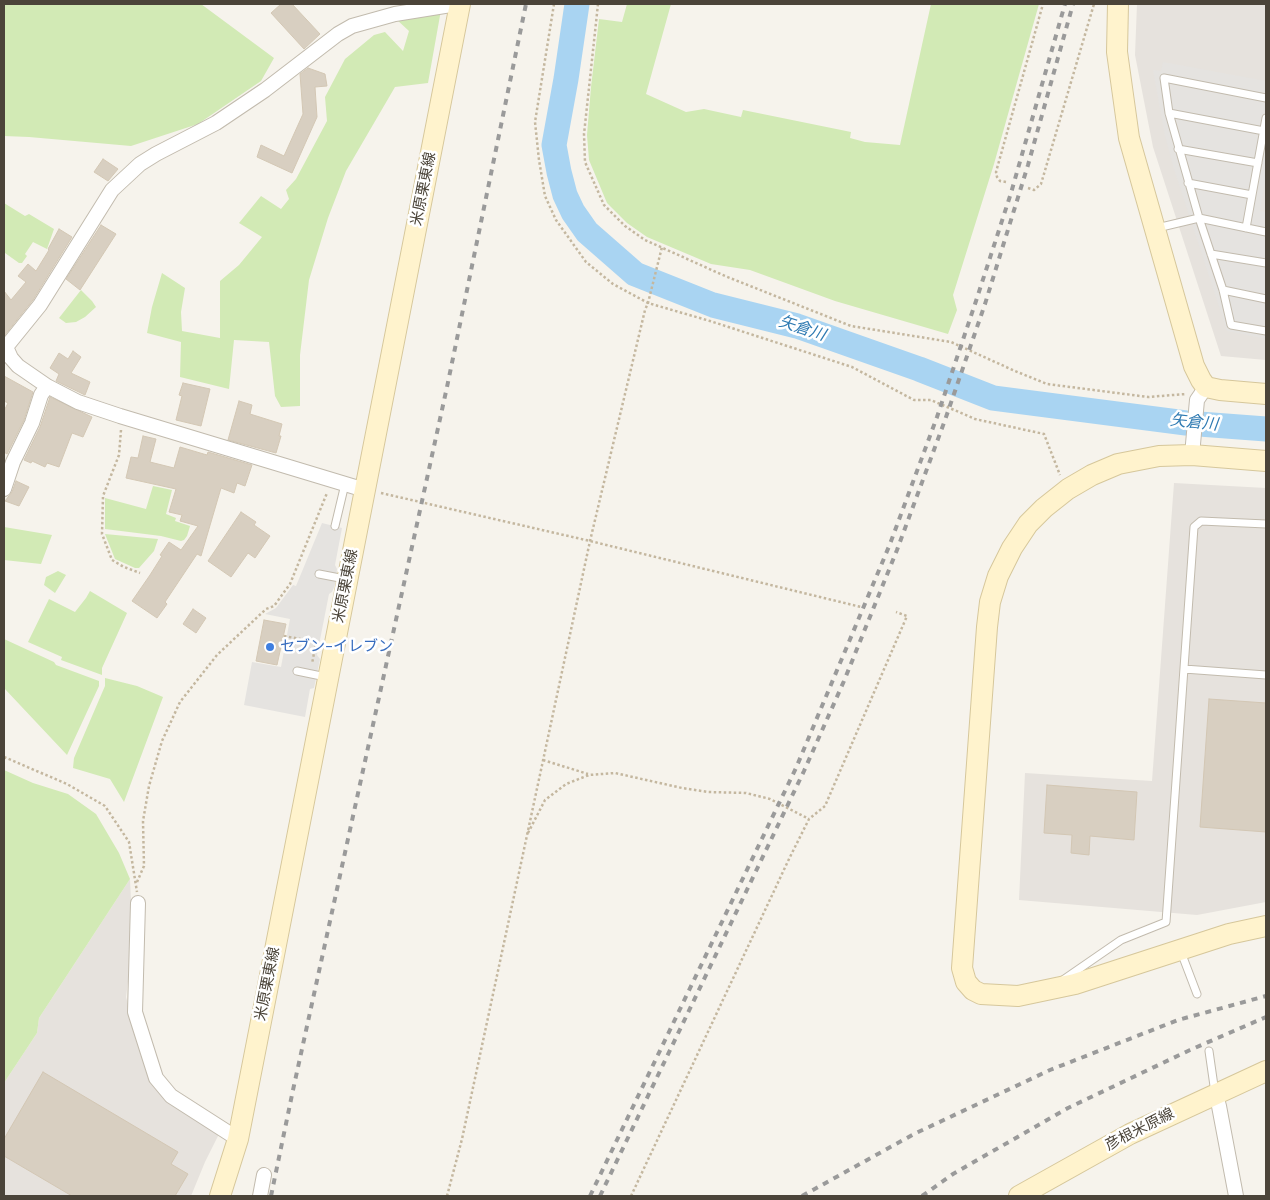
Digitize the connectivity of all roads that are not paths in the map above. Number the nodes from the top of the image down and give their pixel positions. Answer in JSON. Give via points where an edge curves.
{"nodes":[{"id":1,"x":458,"y":4,"type":"edge"},
{"id":2,"x":1118,"y":4,"type":"edge"},
{"id":3,"x":1266,"y":98,"type":"edge"},
{"id":4,"x":1169,"y":113,"type":"junction"},
{"id":5,"x":1266,"y":118,"type":"edge"},
{"id":6,"x":1264,"y":130,"type":"junction"},
{"id":7,"x":1178,"y":149,"type":"junction"},
{"id":8,"x":1258,"y":163,"type":"junction"},
{"id":9,"x":1188,"y":183,"type":"junction"},
{"id":10,"x":1252,"y":196,"type":"junction"},
{"id":11,"x":1199,"y":218,"type":"junction"},
{"id":12,"x":1156,"y":228,"type":"junction"},
{"id":13,"x":1246,"y":228,"type":"junction"},
{"id":14,"x":1266,"y":232,"type":"edge"},
{"id":15,"x":1211,"y":254,"type":"junction"},
{"id":16,"x":1266,"y":263,"type":"edge"},
{"id":17,"x":1223,"y":290,"type":"junction"},
{"id":18,"x":1266,"y":299,"type":"edge"},
{"id":19,"x":1266,"y":331,"type":"edge"},
{"id":20,"x":5,"y":346,"type":"edge"},
{"id":21,"x":47,"y":386,"type":"junction"},
{"id":22,"x":1202,"y":393,"type":"junction"},
{"id":23,"x":1266,"y":394,"type":"edge"},
{"id":24,"x":1192,"y":452,"type":"junction"},
{"id":25,"x":1266,"y":461,"type":"edge"},
{"id":26,"x":339,"y":482,"type":"junction"},
{"id":27,"x":4,"y":489,"type":"edge"},
{"id":28,"x":365,"y":490,"type":"junction"},
{"id":29,"x":1266,"y":524,"type":"edge"},
{"id":30,"x":335,"y":526,"type":"dead end"},
{"id":31,"x":319,"y":574,"type":"dead end"},
{"id":32,"x":348,"y":579,"type":"junction"},
{"id":33,"x":1184,"y":669,"type":"junction"},
{"id":34,"x":296,"y":671,"type":"dead end"},
{"id":35,"x":324,"y":671,"type":"junction"},
{"id":36,"x":1266,"y":675,"type":"edge"},
{"id":37,"x":138,"y":903,"type":"road end"},
{"id":38,"x":1266,"y":926,"type":"edge"},
{"id":39,"x":1180,"y":949,"type":"junction"},
{"id":40,"x":1046,"y":991,"type":"junction"},
{"id":41,"x":1198,"y":994,"type":"dead end"},
{"id":42,"x":1209,"y":1051,"type":"dead end"},
{"id":43,"x":1266,"y":1071,"type":"edge"},
{"id":44,"x":1215,"y":1093,"type":"junction"},
{"id":45,"x":238,"y":1139,"type":"junction"},
{"id":46,"x":264,"y":1175,"type":"dead end"},
{"id":47,"x":220,"y":1196,"type":"edge"},
{"id":48,"x":260,"y":1196,"type":"edge"},
{"id":49,"x":1018,"y":1196,"type":"edge"},
{"id":50,"x":1236,"y":1196,"type":"edge"}],
"edges":[{"from":1,"to":20,"type":"street","via":[[395,14],[352,26],[216,123],[140,164],[112,190],[40,305]]},
{"from":1,"to":28,"type":"street","name":"米原栗東線"},
{"from":2,"to":12,"type":"street","via":[[1117,52],[1122,93],[1130,138]]},
{"from":3,"to":4,"type":"lane","via":[[1164,78]]},
{"from":4,"to":6,"type":"lane"},
{"from":4,"to":7,"type":"lane"},
{"from":5,"to":6,"type":"lane"},
{"from":6,"to":8,"type":"lane"},
{"from":7,"to":8,"type":"lane"},
{"from":7,"to":9,"type":"lane"},
{"from":8,"to":10,"type":"lane"},
{"from":9,"to":10,"type":"lane"},
{"from":9,"to":11,"type":"lane"},
{"from":10,"to":13,"type":"lane"},
{"from":11,"to":12,"type":"lane"},
{"from":11,"to":13,"type":"lane"},
{"from":11,"to":15,"type":"lane"},
{"from":12,"to":22,"type":"street","via":[[1194,366],[1201,380]]},
{"from":13,"to":14,"type":"lane"},
{"from":15,"to":16,"type":"lane"},
{"from":15,"to":17,"type":"lane"},
{"from":17,"to":18,"type":"lane"},
{"from":17,"to":19,"type":"lane","via":[[1231,325]]},
{"from":20,"to":21,"type":"street","via":[[18,366]]},
{"from":21,"to":26,"type":"street","via":[[78,402],[120,416]]},
{"from":21,"to":27,"type":"street"},
{"from":22,"to":23,"type":"street","via":[[1220,390]]},
{"from":22,"to":24,"type":"street"},
{"from":24,"to":25,"type":"street"},
{"from":24,"to":40,"type":"street","via":[[1118,464],[1068,489],[1028,524],[998,576],[990,602],[962,968],[966,982],[981,994],[1018,996]]},
{"from":26,"to":28,"type":"street"},
{"from":26,"to":30,"type":"lane"},
{"from":28,"to":32,"type":"street","name":"米原栗東線"},
{"from":29,"to":33,"type":"lane","via":[[1201,521],[1194,527]]},
{"from":31,"to":32,"type":"lane"},
{"from":32,"to":35,"type":"street","name":"米原栗東線"},
{"from":33,"to":36,"type":"lane"},
{"from":33,"to":40,"type":"lane","via":[[1166,922],[1121,940]]},
{"from":34,"to":35,"type":"lane"},
{"from":35,"to":45,"type":"street","name":"米原栗東線"},
{"from":37,"to":45,"type":"street","via":[[135,1012],[156,1078],[171,1096]]},
{"from":38,"to":39,"type":"street"},
{"from":39,"to":40,"type":"street"},
{"from":39,"to":41,"type":"lane"},
{"from":42,"to":44,"type":"lane"},
{"from":43,"to":44,"type":"street","name":"彦根米原線"},
{"from":44,"to":49,"type":"street","name":"彦根米原線","via":[[1130,1134]]},
{"from":44,"to":50,"type":"street"},
{"from":45,"to":47,"type":"street","name":"米原栗東線"},
{"from":46,"to":48,"type":"street"}]}
